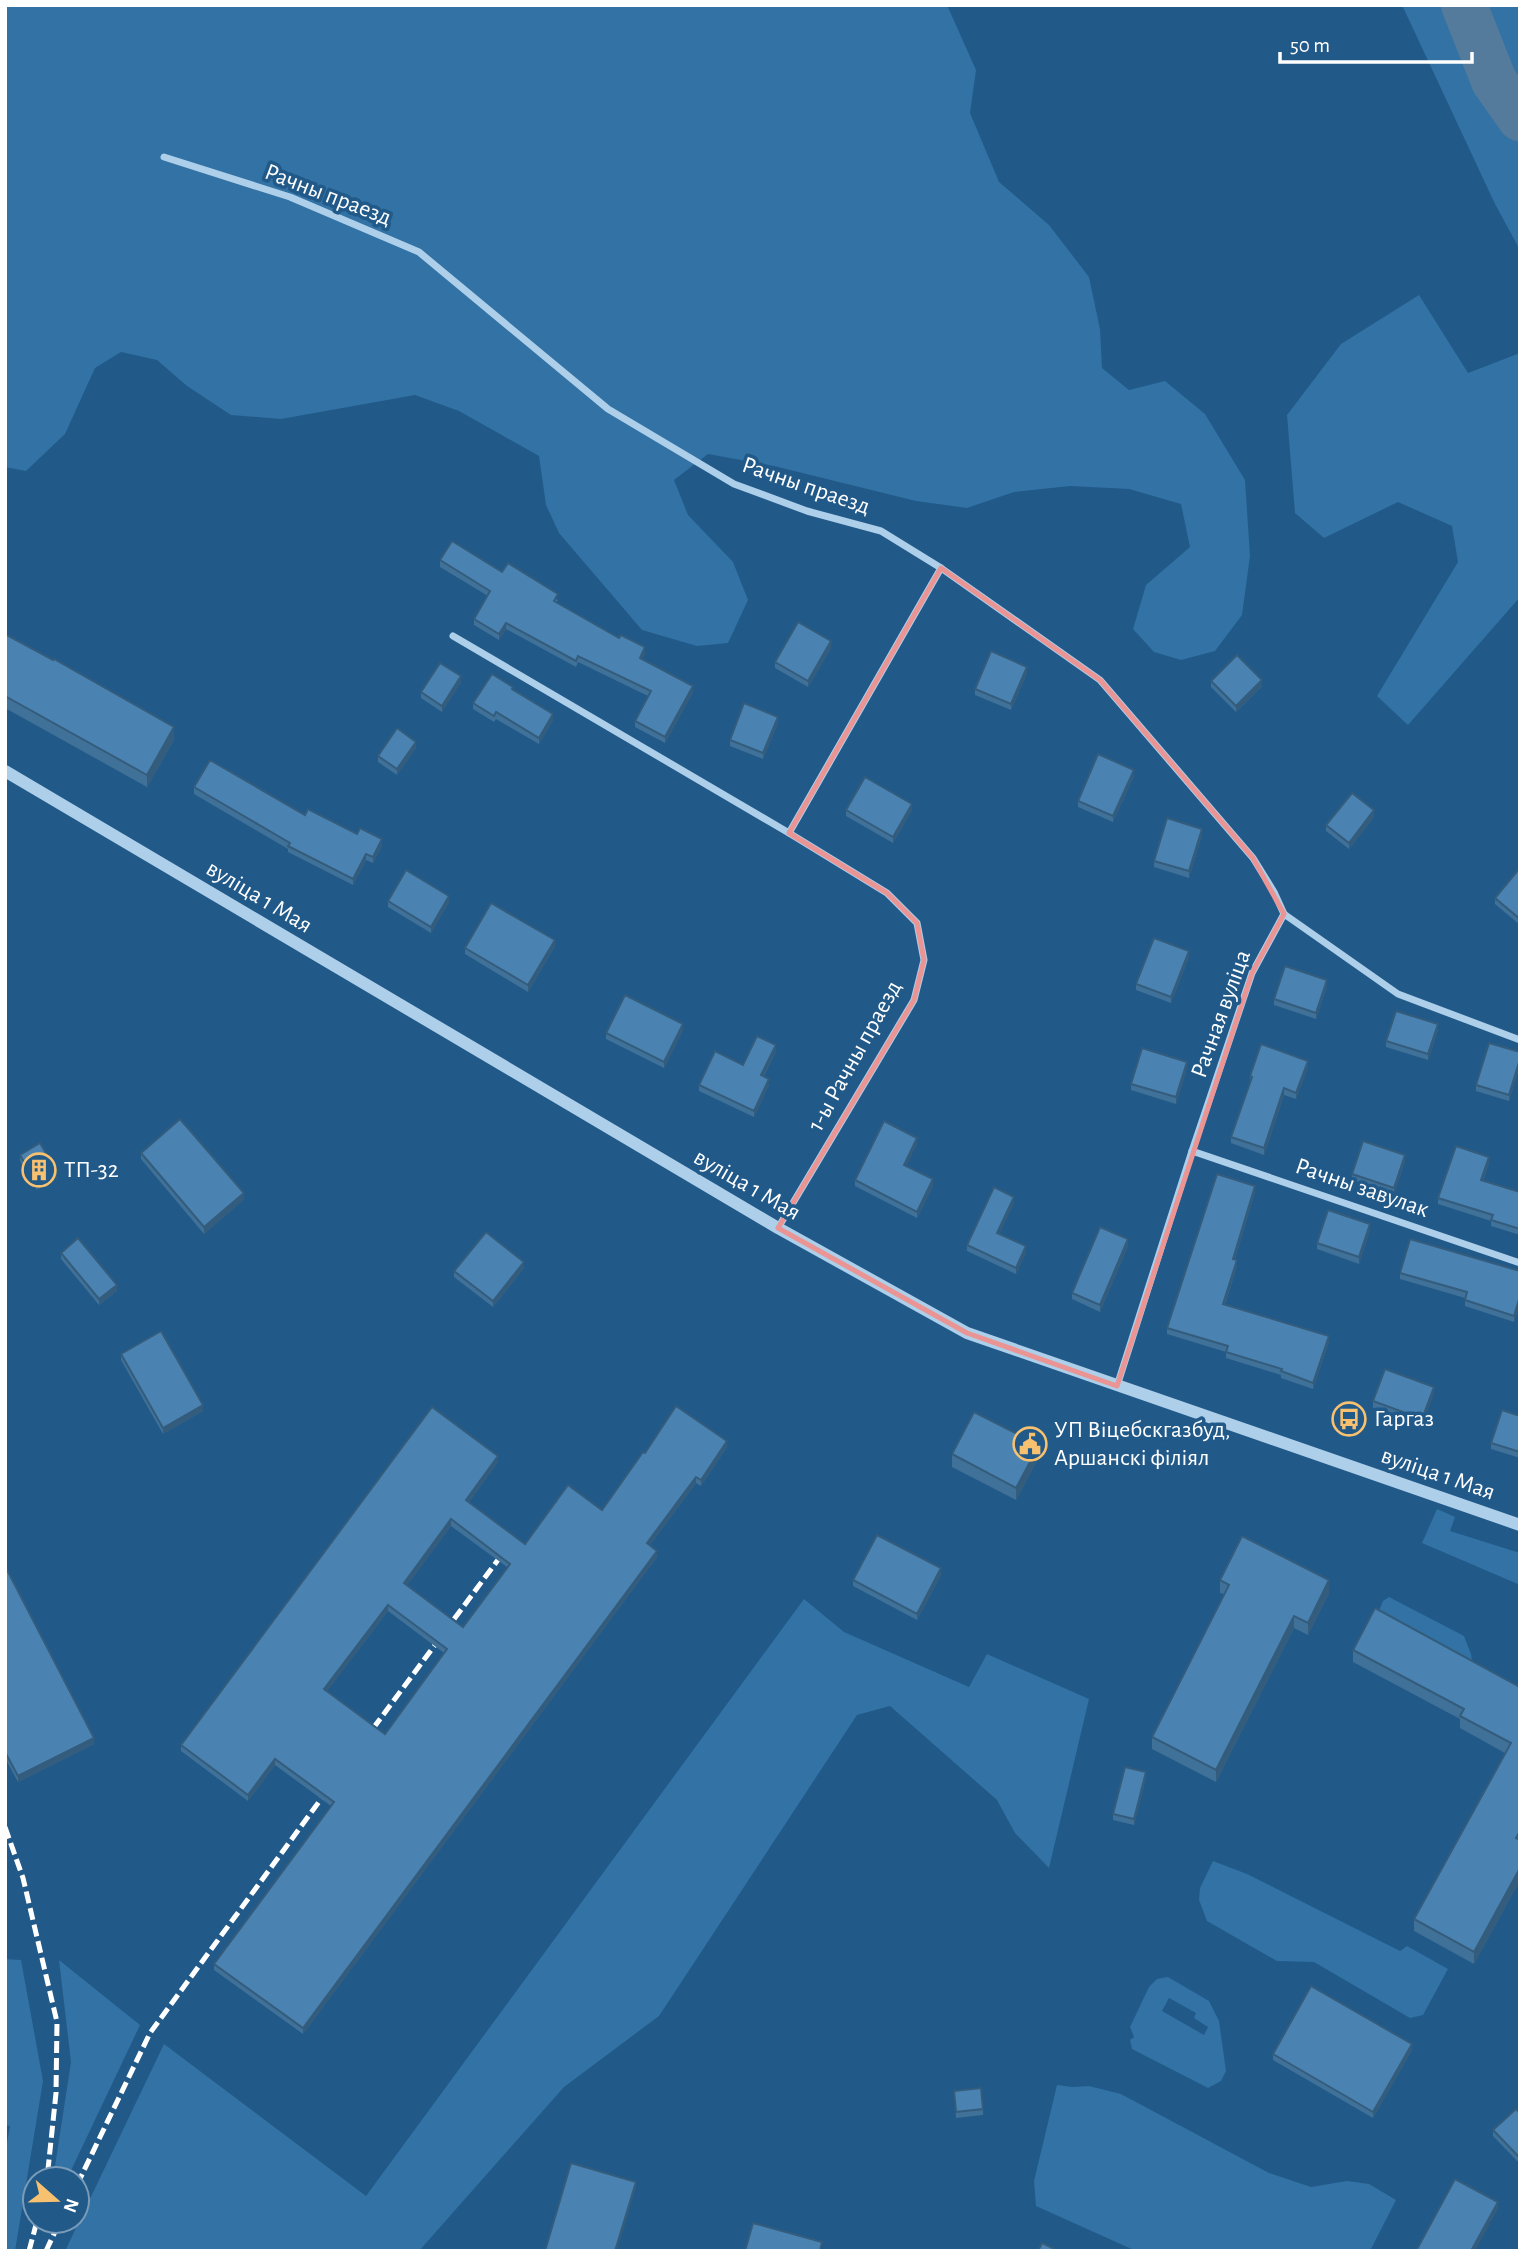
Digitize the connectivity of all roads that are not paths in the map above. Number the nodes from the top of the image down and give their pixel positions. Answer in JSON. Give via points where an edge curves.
{"nodes":[{"id":1,"x":164,"y":157,"type":"dead end"},
{"id":2,"x":941,"y":568,"type":"junction"},
{"id":3,"x":453,"y":636,"type":"dead end"},
{"id":4,"x":5,"y":771,"type":"edge"},
{"id":5,"x":789,"y":833,"type":"junction"},
{"id":6,"x":1284,"y":914,"type":"junction"},
{"id":7,"x":1520,"y":1040,"type":"edge"},
{"id":8,"x":1192,"y":1151,"type":"junction"},
{"id":9,"x":778,"y":1228,"type":"junction"},
{"id":10,"x":1520,"y":1263,"type":"edge"},
{"id":11,"x":1117,"y":1386,"type":"junction"},
{"id":12,"x":1520,"y":1525,"type":"edge"}],
"edges":[{"from":1,"to":2,"type":"street","name":"Рачны праезд","via":[[290,197],[419,252],[608,409],[734,484],[881,531]]},
{"from":2,"to":5,"type":"street"},
{"from":2,"to":6,"type":"street","name":"Рачны праезд","via":[[1100,680],[1253,858]]},
{"from":3,"to":5,"type":"street","name":"1-ы Рачны праезд"},
{"from":4,"to":9,"type":"street","name":"вуліца 1 Мая"},
{"from":5,"to":9,"type":"street","name":"1-ы Рачны праезд","via":[[887,893],[917,923],[924,960],[914,1000]]},
{"from":6,"to":7,"type":"street","via":[[1398,994]]},
{"from":6,"to":8,"type":"street","name":"Рачная вуліца","via":[[1252,973]]},
{"from":8,"to":10,"type":"street","name":"Рачны завулак"},
{"from":8,"to":11,"type":"street","name":"Рачная вуліца"},
{"from":9,"to":11,"type":"street","name":"вуліца 1 Мая","via":[[967,1333]]},
{"from":11,"to":12,"type":"street","name":"вуліца 1 Мая"}]}
